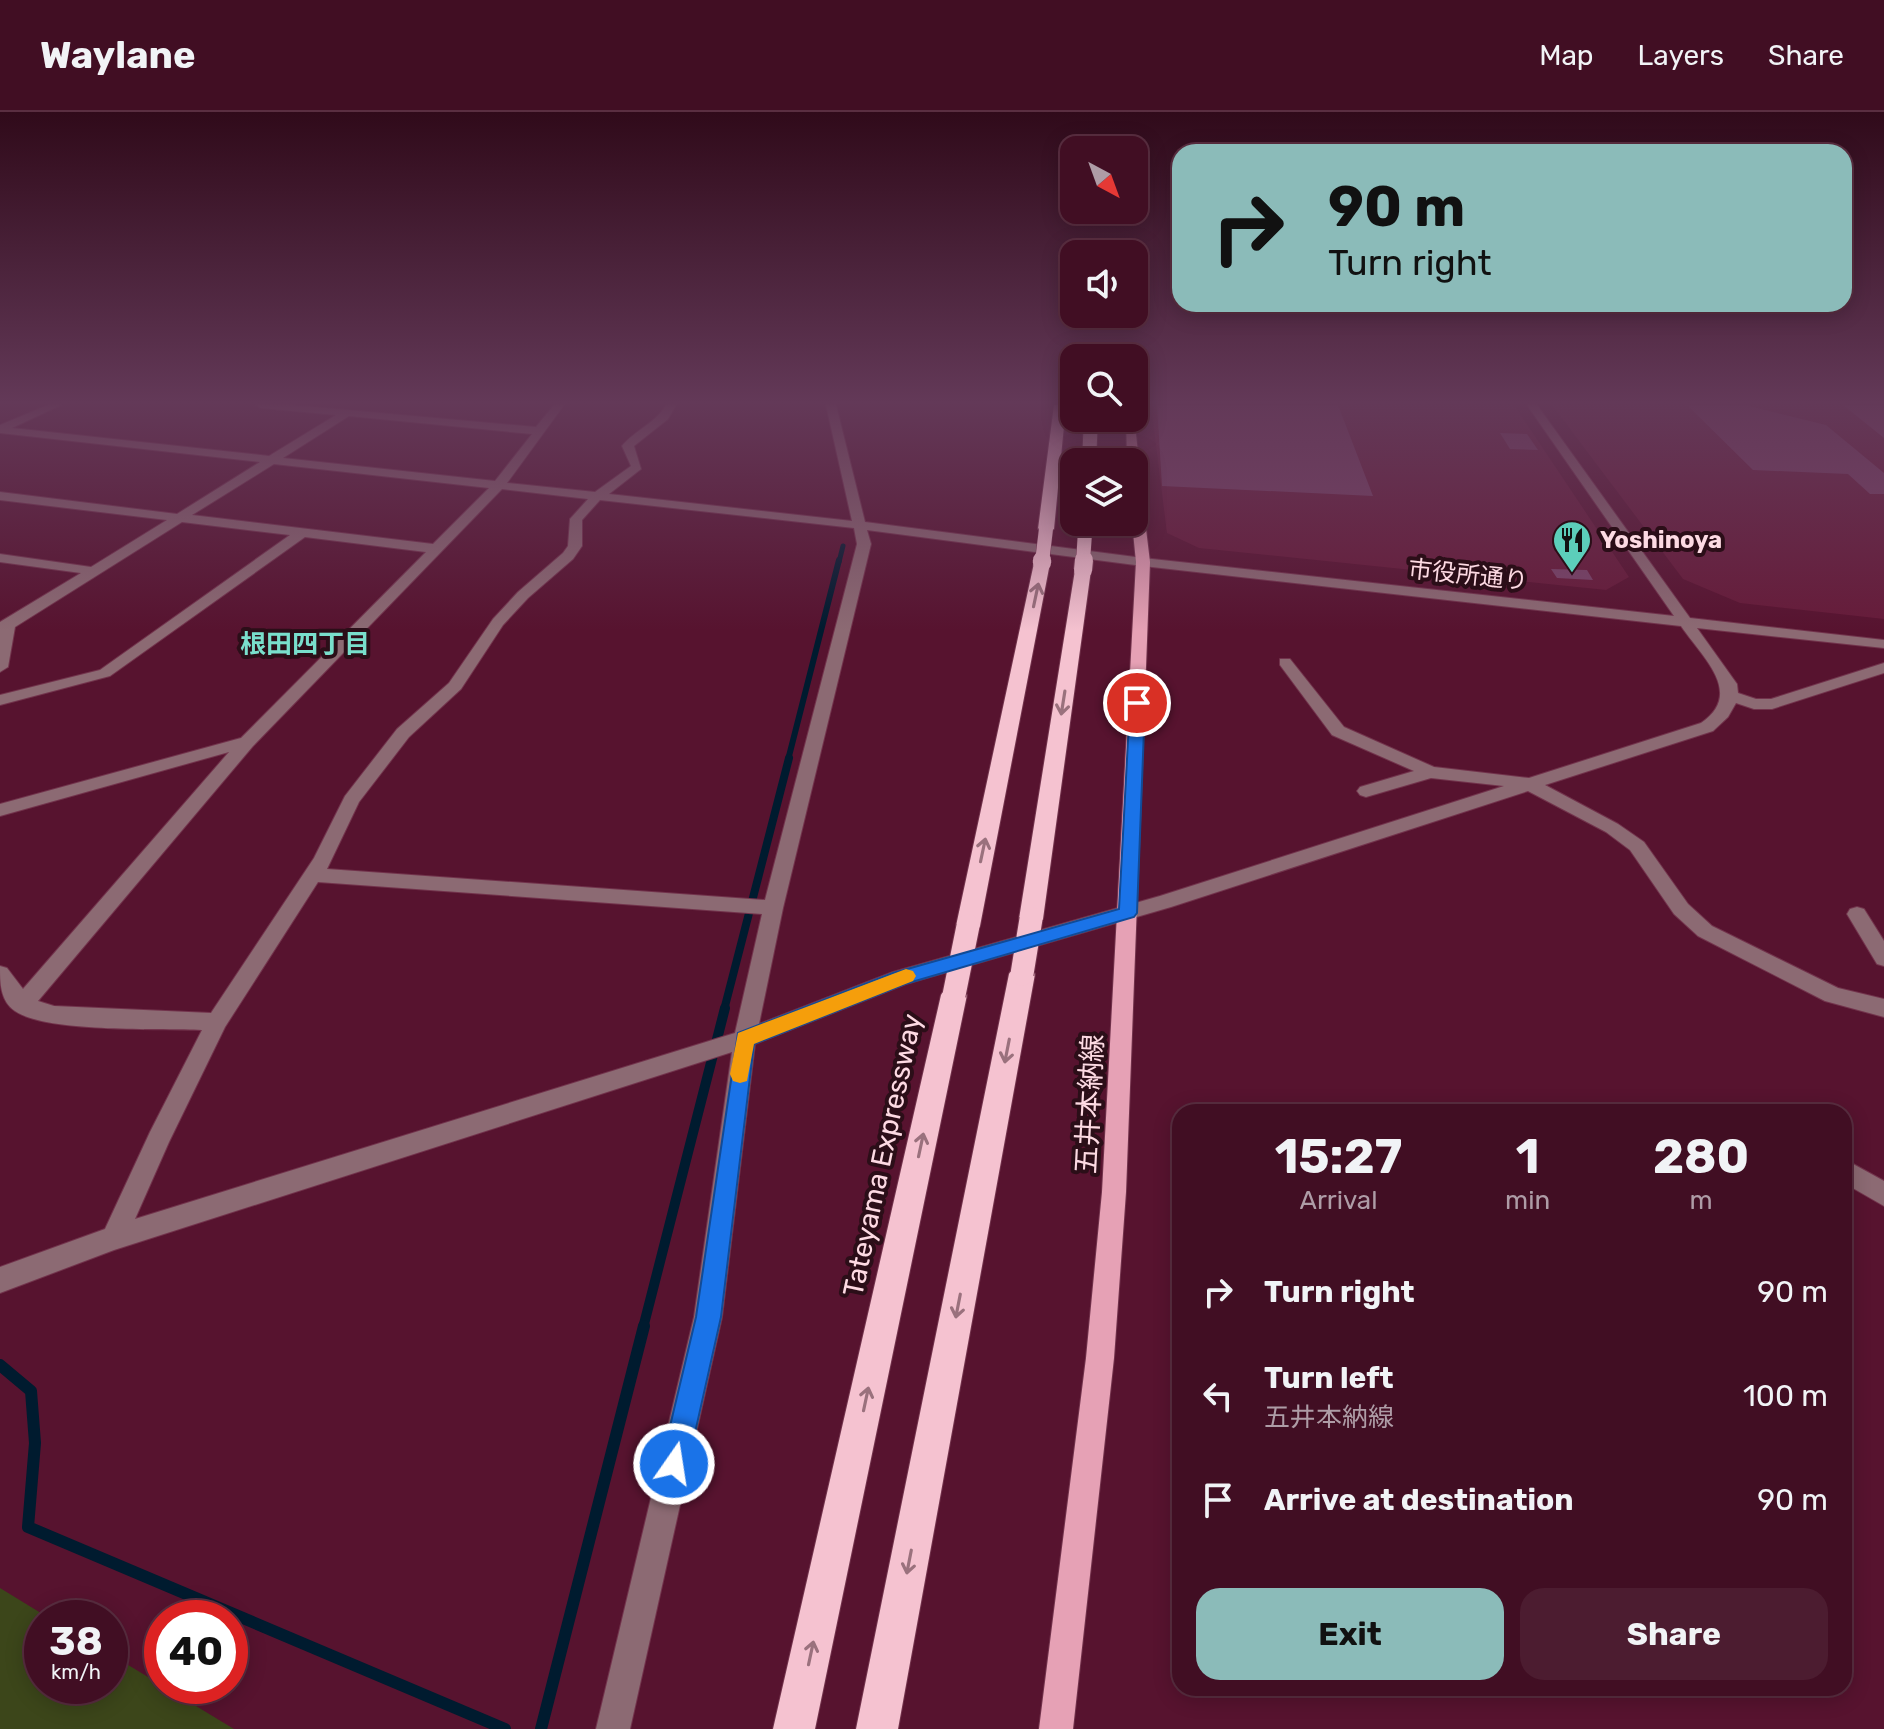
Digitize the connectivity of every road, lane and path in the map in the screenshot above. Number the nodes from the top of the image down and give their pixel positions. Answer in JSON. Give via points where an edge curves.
{"nodes":[{"id":1,"x":239,"y":480,"type":"edge"},
{"id":2,"x":447,"y":480,"type":"edge"},
{"id":3,"x":502,"y":480,"type":"edge"},
{"id":4,"x":619,"y":480,"type":"edge"},
{"id":5,"x":847,"y":480,"type":"edge"},
{"id":6,"x":1051,"y":480,"type":"edge"},
{"id":7,"x":1585,"y":480,"type":"edge"},
{"id":8,"x":498,"y":486,"type":"junction"},
{"id":9,"x":0,"y":496,"type":"edge"},
{"id":10,"x":595,"y":498,"type":"junction"},
{"id":11,"x":183,"y":517,"type":"junction"},
{"id":12,"x":857,"y":525,"type":"junction"},
{"id":13,"x":303,"y":532,"type":"junction"},
{"id":14,"x":1085,"y":536,"type":"edge"},
{"id":15,"x":1140,"y":536,"type":"edge"},
{"id":16,"x":438,"y":549,"type":"junction"},
{"id":17,"x":0,"y":558,"type":"edge"},
{"id":18,"x":1143,"y":562,"type":"junction"},
{"id":19,"x":92,"y":571,"type":"junction"},
{"id":20,"x":1685,"y":621,"type":"junction"},
{"id":21,"x":4,"y":626,"type":"edge"},
{"id":22,"x":1884,"y":644,"type":"edge"},
{"id":23,"x":1285,"y":662,"type":"dead end"},
{"id":24,"x":0,"y":667,"type":"edge"},
{"id":25,"x":1884,"y":668,"type":"edge"},
{"id":26,"x":1731,"y":696,"type":"junction"},
{"id":27,"x":0,"y":700,"type":"edge"},
{"id":28,"x":247,"y":742,"type":"junction"},
{"id":29,"x":1431,"y":772,"type":"junction"},
{"id":30,"x":1529,"y":784,"type":"junction"},
{"id":31,"x":1366,"y":791,"type":"dead end"},
{"id":32,"x":0,"y":810,"type":"edge"},
{"id":33,"x":314,"y":875,"type":"junction"},
{"id":34,"x":773,"y":908,"type":"junction"},
{"id":35,"x":1128,"y":913,"type":"junction"},
{"id":36,"x":1857,"y":914,"type":"dead end"},
{"id":37,"x":1881,"y":947,"type":"edge"},
{"id":38,"x":0,"y":974,"type":"edge"},
{"id":39,"x":22,"y":1005,"type":"junction"},
{"id":40,"x":1884,"y":1008,"type":"edge"},
{"id":41,"x":217,"y":1022,"type":"junction"},
{"id":42,"x":745,"y":1039,"type":"junction"},
{"id":43,"x":1852,"y":1175,"type":"edge"},
{"id":44,"x":1884,"y":1195,"type":"edge"},
{"id":45,"x":114,"y":1238,"type":"junction"},
{"id":46,"x":0,"y":1280,"type":"edge"},
{"id":47,"x":613,"y":1729,"type":"edge"},
{"id":48,"x":794,"y":1729,"type":"edge"},
{"id":49,"x":877,"y":1729,"type":"edge"},
{"id":50,"x":1056,"y":1729,"type":"edge"}],
"edges":[{"from":1,"to":11,"type":"street"},
{"from":2,"to":8,"type":"street"},
{"from":3,"to":8,"type":"street"},
{"from":4,"to":10,"type":"street"},
{"from":5,"to":12,"type":"street"},
{"from":48,"to":6,"type":"highway","name":"Tateyama Expressway","one_way":true,"bridge":true,"via":[[954,995],[1042,563]]},
{"from":7,"to":20,"type":"street"},
{"from":8,"to":10,"type":"street"},
{"from":8,"to":16,"type":"street"},
{"from":9,"to":11,"type":"street"},
{"from":10,"to":12,"type":"street"},
{"from":10,"to":33,"type":"street","via":[[576,519],[575,546],[568,556],[498,622],[455,686],[403,733],[351,800]]},
{"from":11,"to":13,"type":"street"},
{"from":11,"to":19,"type":"street"},
{"from":12,"to":18,"type":"street","name":"市役所通り"},
{"from":12,"to":34,"type":"street","via":[[864,544]]},
{"from":13,"to":16,"type":"street"},
{"from":13,"to":27,"type":"street","via":[[105,673]]},
{"from":14,"to":49,"type":"highway","one_way":true,"bridge":true,"via":[[1022,974]]},
{"from":15,"to":18,"type":"main road","name":"五井本納線"},
{"from":16,"to":28,"type":"street"},
{"from":17,"to":19,"type":"street"},
{"from":18,"to":20,"type":"street","name":"市役所通り"},
{"from":18,"to":35,"type":"main road","name":"五井本納線"},
{"from":19,"to":21,"type":"street"},
{"from":20,"to":22,"type":"street","name":"市役所通り"},
{"from":20,"to":26,"type":"street","via":[[1729,684]]},
{"from":21,"to":24,"type":"street"},
{"from":23,"to":29,"type":"street","via":[[1338,731]]},
{"from":25,"to":26,"type":"street","via":[[1772,704]]},
{"from":26,"to":30,"type":"street","via":[[1729,707],[1707,727]]},
{"from":28,"to":32,"type":"street"},
{"from":28,"to":39,"type":"street"},
{"from":29,"to":30,"type":"street"},
{"from":29,"to":31,"type":"street"},
{"from":30,"to":35,"type":"street"},
{"from":30,"to":40,"type":"street","via":[[1637,846],[1681,909],[1705,931],[1833,995]]},
{"from":33,"to":34,"type":"street"},
{"from":33,"to":41,"type":"street"},
{"from":34,"to":42,"type":"street"},
{"from":35,"to":42,"type":"street","via":[[900,978]]},
{"from":35,"to":50,"type":"main road","name":"五井本納線","via":[[1100,1358]]},
{"from":36,"to":37,"type":"street"},
{"from":38,"to":39,"type":"street"},
{"from":39,"to":41,"type":"street","via":[[54,1015]]},
{"from":41,"to":45,"type":"street"},
{"from":42,"to":45,"type":"street"},
{"from":42,"to":47,"type":"street","via":[[708,1317]]},
{"from":43,"to":44,"type":"street"},
{"from":45,"to":46,"type":"street"}]}
